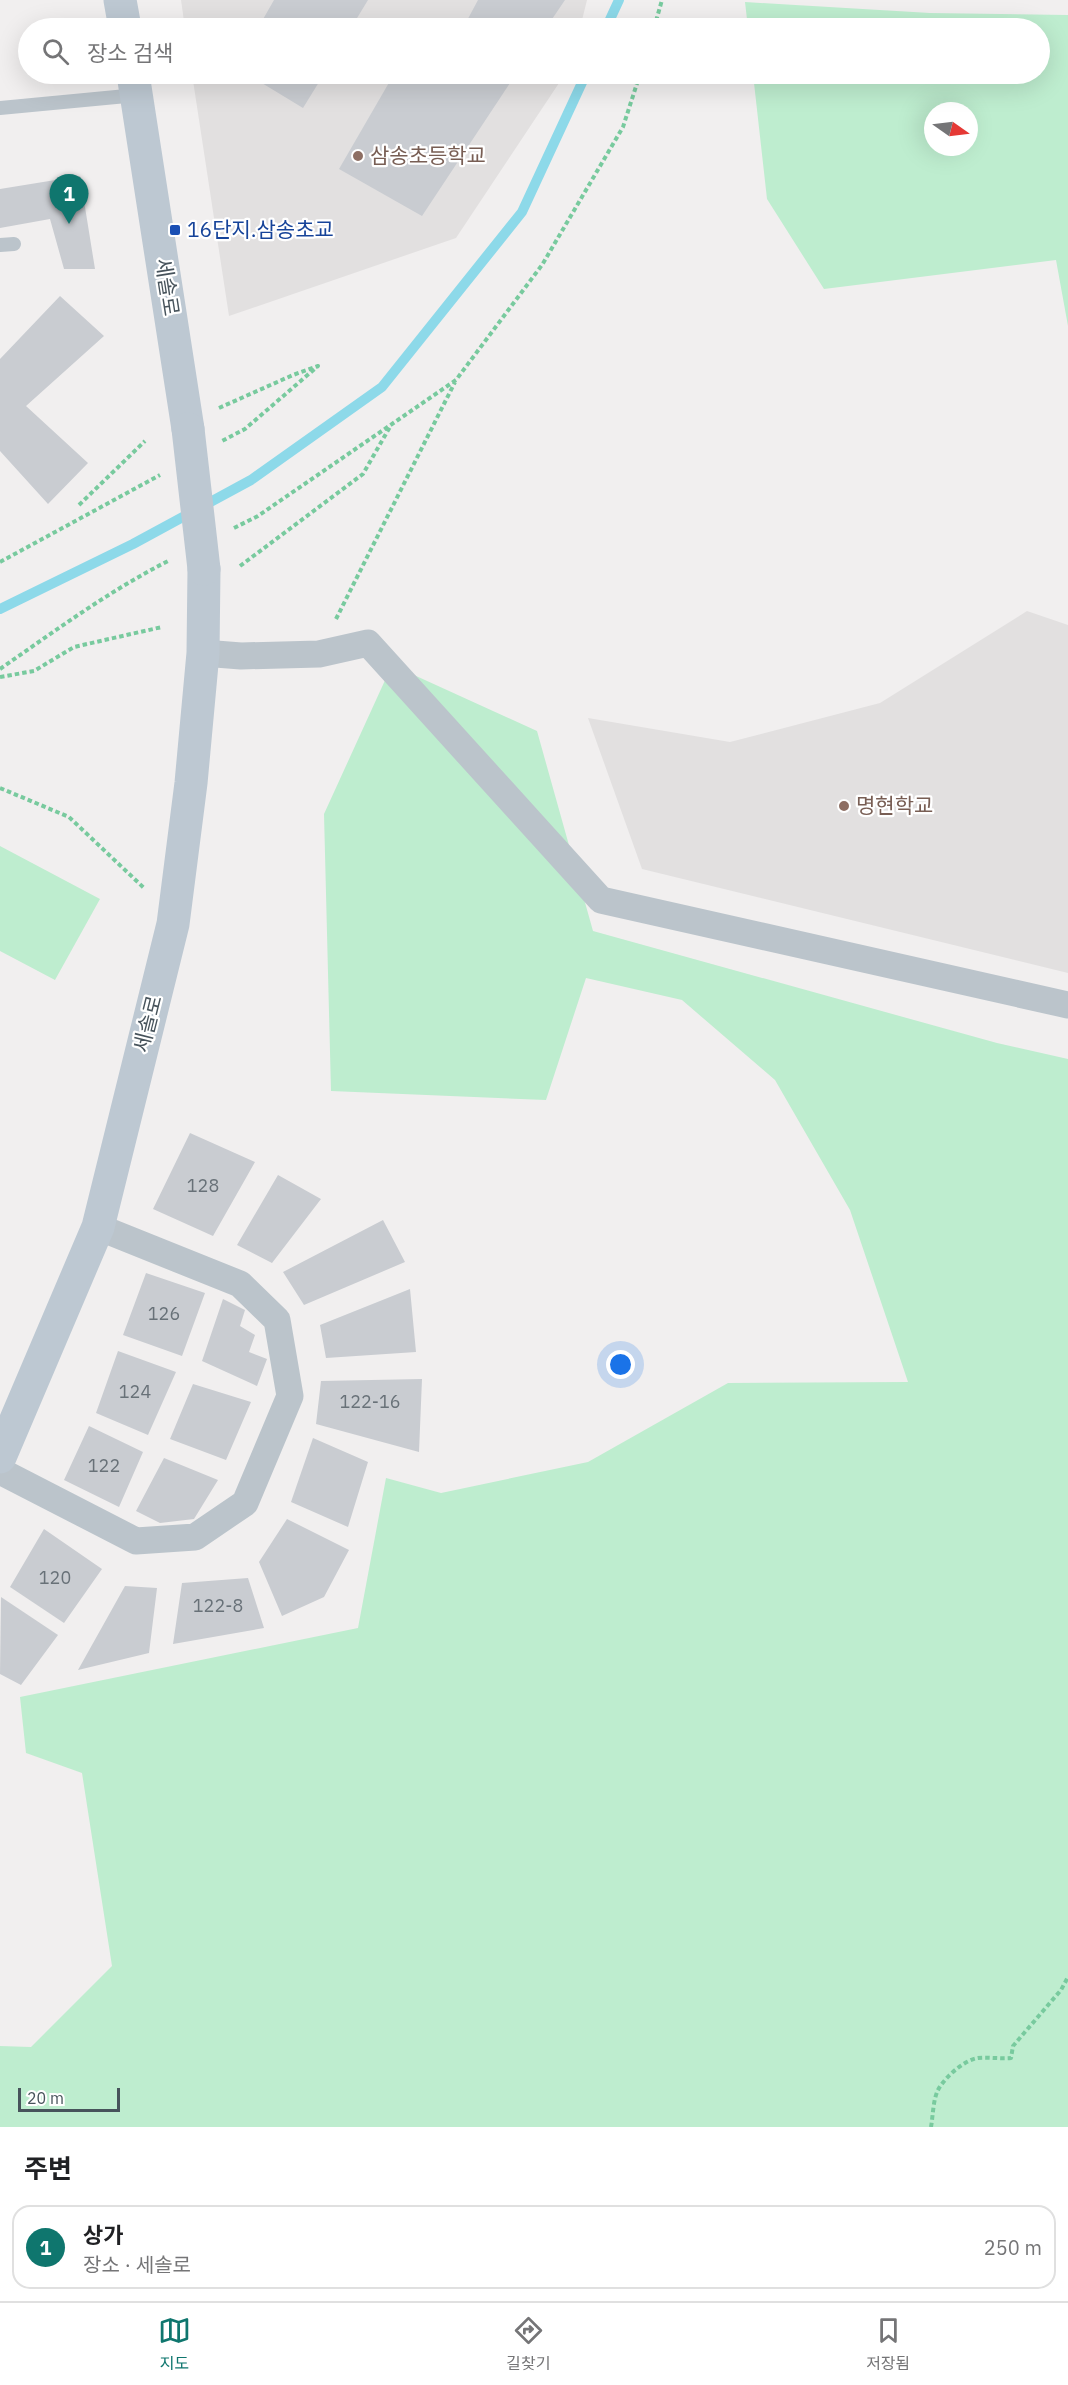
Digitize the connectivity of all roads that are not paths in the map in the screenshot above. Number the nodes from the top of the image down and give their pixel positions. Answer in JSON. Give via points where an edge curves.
{"nodes":[{"id":1,"x":120,"y":0,"type":"edge"},
{"id":2,"x":123,"y":18,"type":"edge"},
{"id":3,"x":135,"y":84,"type":"edge"},
{"id":4,"x":0,"y":108,"type":"edge"},
{"id":5,"x":203,"y":653,"type":"junction"},
{"id":6,"x":1068,"y":1005,"type":"edge"},
{"id":7,"x":98,"y":1227,"type":"junction"},
{"id":8,"x":0,"y":1457,"type":"edge"},
{"id":9,"x":0,"y":1471,"type":"edge"}],
"edges":[{"from":1,"to":2,"type":"street"},
{"from":3,"to":4,"type":"lane"},
{"from":3,"to":5,"type":"street","name":"세솔로","bridge":true,"via":[[188,429],[190,563]]},
{"from":5,"to":6,"type":"street","via":[[319,654],[368,643],[601,900]]},
{"from":5,"to":7,"type":"street","name":"세솔로","via":[[173,924]]},
{"from":7,"to":8,"type":"street","name":"세솔로"},
{"from":7,"to":9,"type":"street","via":[[240,1284],[277,1320],[290,1396],[245,1503],[195,1537],[136,1541]]}]}
